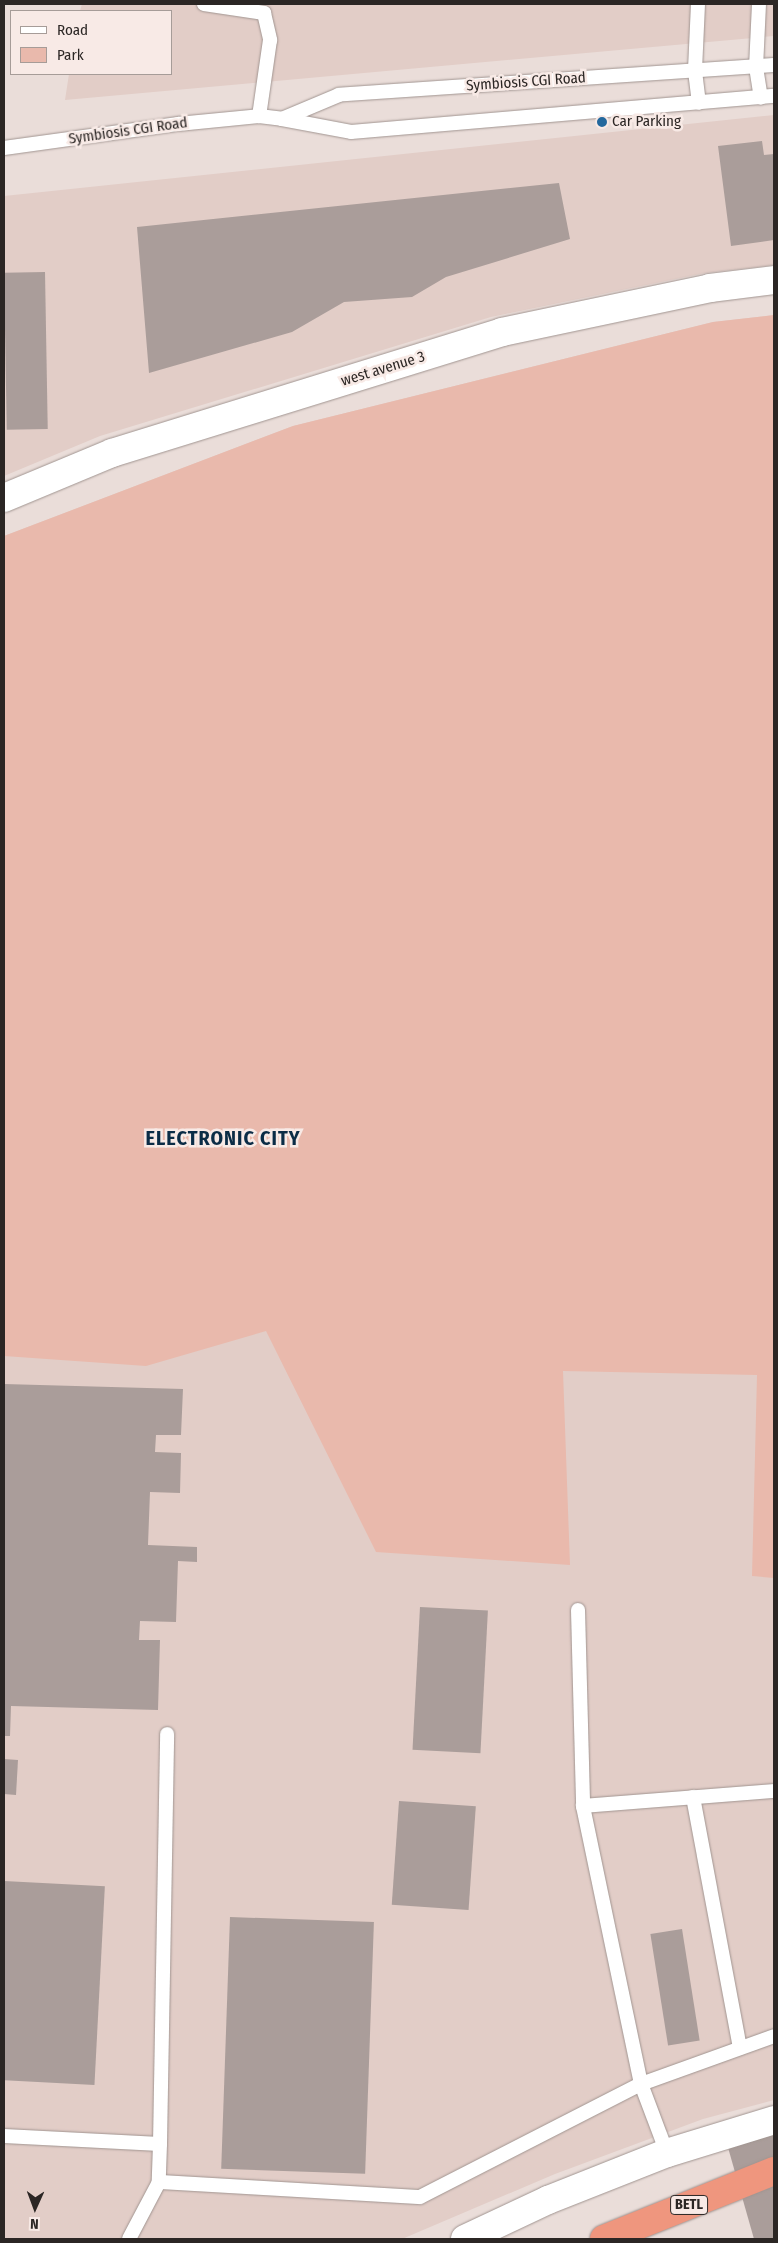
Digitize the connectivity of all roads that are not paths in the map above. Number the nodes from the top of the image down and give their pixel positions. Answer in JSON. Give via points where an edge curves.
{"nodes":[{"id":1,"x":204,"y":4,"type":"edge"},
{"id":2,"x":698,"y":4,"type":"edge"},
{"id":3,"x":759,"y":4,"type":"edge"},
{"id":4,"x":774,"y":65,"type":"edge"},
{"id":5,"x":756,"y":67,"type":"junction"},
{"id":6,"x":695,"y":71,"type":"junction"},
{"id":7,"x":767,"y":97,"type":"edge"},
{"id":8,"x":699,"y":103,"type":"junction"},
{"id":9,"x":259,"y":116,"type":"junction"},
{"id":10,"x":282,"y":119,"type":"junction"},
{"id":11,"x":4,"y":148,"type":"edge"},
{"id":12,"x":774,"y":280,"type":"edge"},
{"id":13,"x":4,"y":498,"type":"edge"},
{"id":14,"x":578,"y":1610,"type":"dead end"},
{"id":15,"x":167,"y":1734,"type":"dead end"},
{"id":16,"x":774,"y":1791,"type":"edge"},
{"id":17,"x":693,"y":1797,"type":"junction"},
{"id":18,"x":583,"y":1806,"type":"junction"},
{"id":19,"x":774,"y":2036,"type":"edge"},
{"id":20,"x":740,"y":2048,"type":"junction"},
{"id":21,"x":641,"y":2084,"type":"junction"},
{"id":22,"x":774,"y":2120,"type":"edge"},
{"id":23,"x":4,"y":2136,"type":"edge"},
{"id":24,"x":160,"y":2144,"type":"junction"},
{"id":25,"x":667,"y":2154,"type":"junction"},
{"id":26,"x":774,"y":2171,"type":"edge"},
{"id":27,"x":159,"y":2182,"type":"junction"},
{"id":28,"x":129,"y":2239,"type":"edge"},
{"id":29,"x":465,"y":2239,"type":"edge"},
{"id":30,"x":604,"y":2239,"type":"edge"}],
"edges":[{"from":1,"to":9,"type":"lane","via":[[264,13],[270,40]]},
{"from":2,"to":6,"type":"lane"},
{"from":3,"to":5,"type":"lane"},
{"from":4,"to":5,"type":"lane","name":"Symbiosis CGI Road"},
{"from":5,"to":6,"type":"lane","name":"Symbiosis CGI Road"},
{"from":5,"to":7,"type":"lane"},
{"from":6,"to":8,"type":"lane"},
{"from":6,"to":10,"type":"lane","name":"Symbiosis CGI Road","via":[[339,95]]},
{"from":7,"to":8,"type":"lane","name":"Symbiosis CGI Road"},
{"from":8,"to":10,"type":"lane","name":"Symbiosis CGI Road","via":[[351,132]]},
{"from":9,"to":10,"type":"lane","name":"Symbiosis CGI Road"},
{"from":9,"to":11,"type":"lane","name":"Symbiosis CGI Road"},
{"from":12,"to":13,"type":"street","name":"west avenue 3","via":[[710,288],[502,332],[112,453]]},
{"from":14,"to":18,"type":"lane"},
{"from":15,"to":24,"type":"lane"},
{"from":16,"to":17,"type":"lane"},
{"from":17,"to":18,"type":"lane"},
{"from":17,"to":20,"type":"lane"},
{"from":18,"to":21,"type":"lane"},
{"from":19,"to":20,"type":"lane"},
{"from":20,"to":21,"type":"lane"},
{"from":21,"to":25,"type":"lane"},
{"from":21,"to":27,"type":"lane","via":[[420,2197]]},
{"from":22,"to":25,"type":"street"},
{"from":23,"to":24,"type":"lane"},
{"from":24,"to":27,"type":"lane"},
{"from":25,"to":29,"type":"street","via":[[548,2200]]},
{"from":26,"to":30,"type":"highway","number":"BETL"},
{"from":27,"to":28,"type":"lane"}]}
